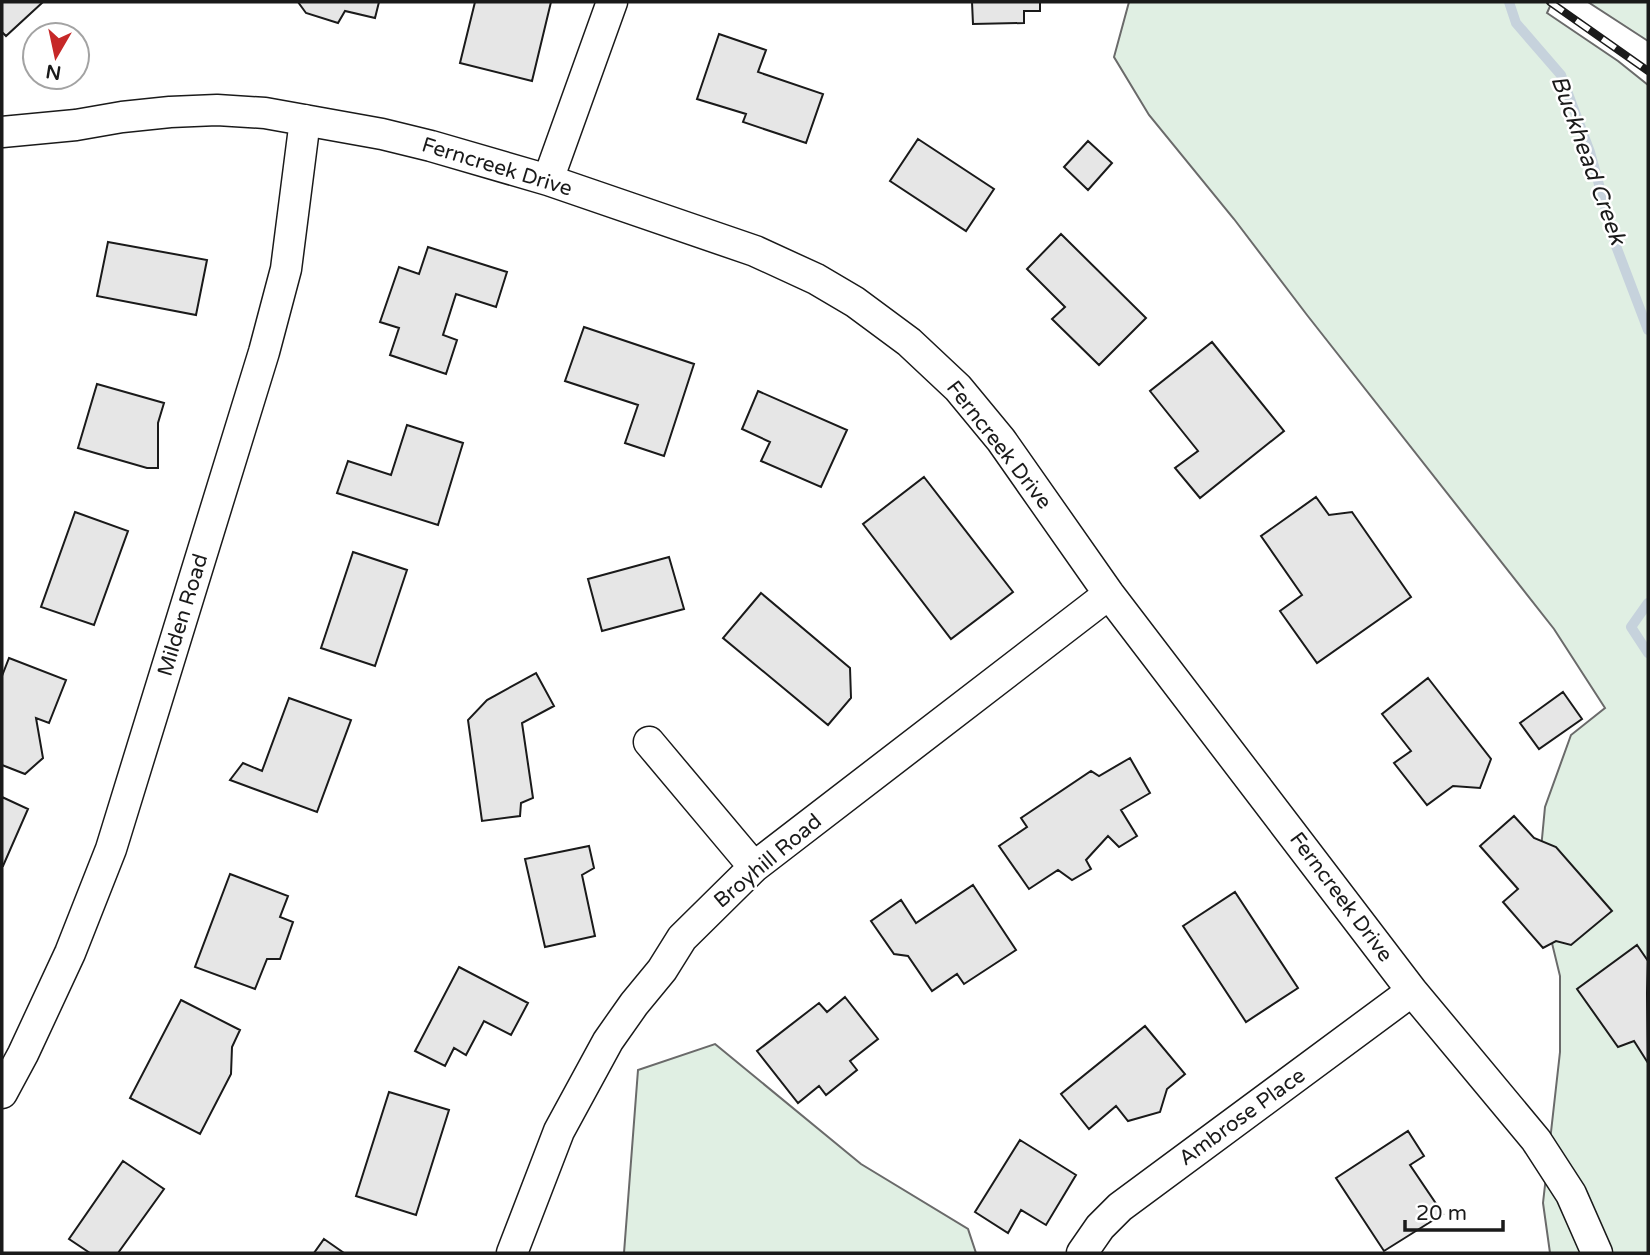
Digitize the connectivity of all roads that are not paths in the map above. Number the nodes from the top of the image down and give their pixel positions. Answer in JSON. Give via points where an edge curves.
{"nodes":[{"id":1,"x":612,"y":2,"type":"edge"},
{"id":2,"x":305,"y":120,"type":"junction"},
{"id":3,"x":2,"y":132,"type":"edge"},
{"id":4,"x":548,"y":180,"type":"junction"},
{"id":5,"x":1110,"y":594,"type":"junction"},
{"id":6,"x":649,"y":742,"type":"dead end"},
{"id":7,"x":754,"y":867,"type":"junction"},
{"id":8,"x":1412,"y":991,"type":"junction"},
{"id":9,"x":2,"y":1093,"type":"edge"},
{"id":10,"x":512,"y":1253,"type":"edge"},
{"id":11,"x":1082,"y":1253,"type":"edge"},
{"id":12,"x":1597,"y":1253,"type":"edge"}],
"edges":[{"from":1,"to":4,"type":"street"},
{"from":2,"to":3,"type":"street","name":"Ferncreek Drive","via":[[265,113],[182,111]]},
{"from":2,"to":4,"type":"street","name":"Ferncreek Drive","via":[[431,146]]},
{"from":2,"to":9,"type":"street","name":"Milden Road","via":[[286,269],[111,849],[70,953]]},
{"from":4,"to":5,"type":"street","name":"Ferncreek Drive","via":[[755,251],[855,302],[909,342],[958,388]]},
{"from":5,"to":7,"type":"street","name":"Broyhill Road"},
{"from":5,"to":8,"type":"street","name":"Ferncreek Drive"},
{"from":6,"to":7,"type":"street"},
{"from":7,"to":10,"type":"street","name":"Broyhill Road","via":[[682,938],[608,1041],[559,1131]]},
{"from":8,"to":11,"type":"street","name":"Ambrose Place","via":[[1120,1207]]},
{"from":8,"to":12,"type":"street","name":"Ferncreek Drive","via":[[1536,1140],[1571,1194]]}]}
